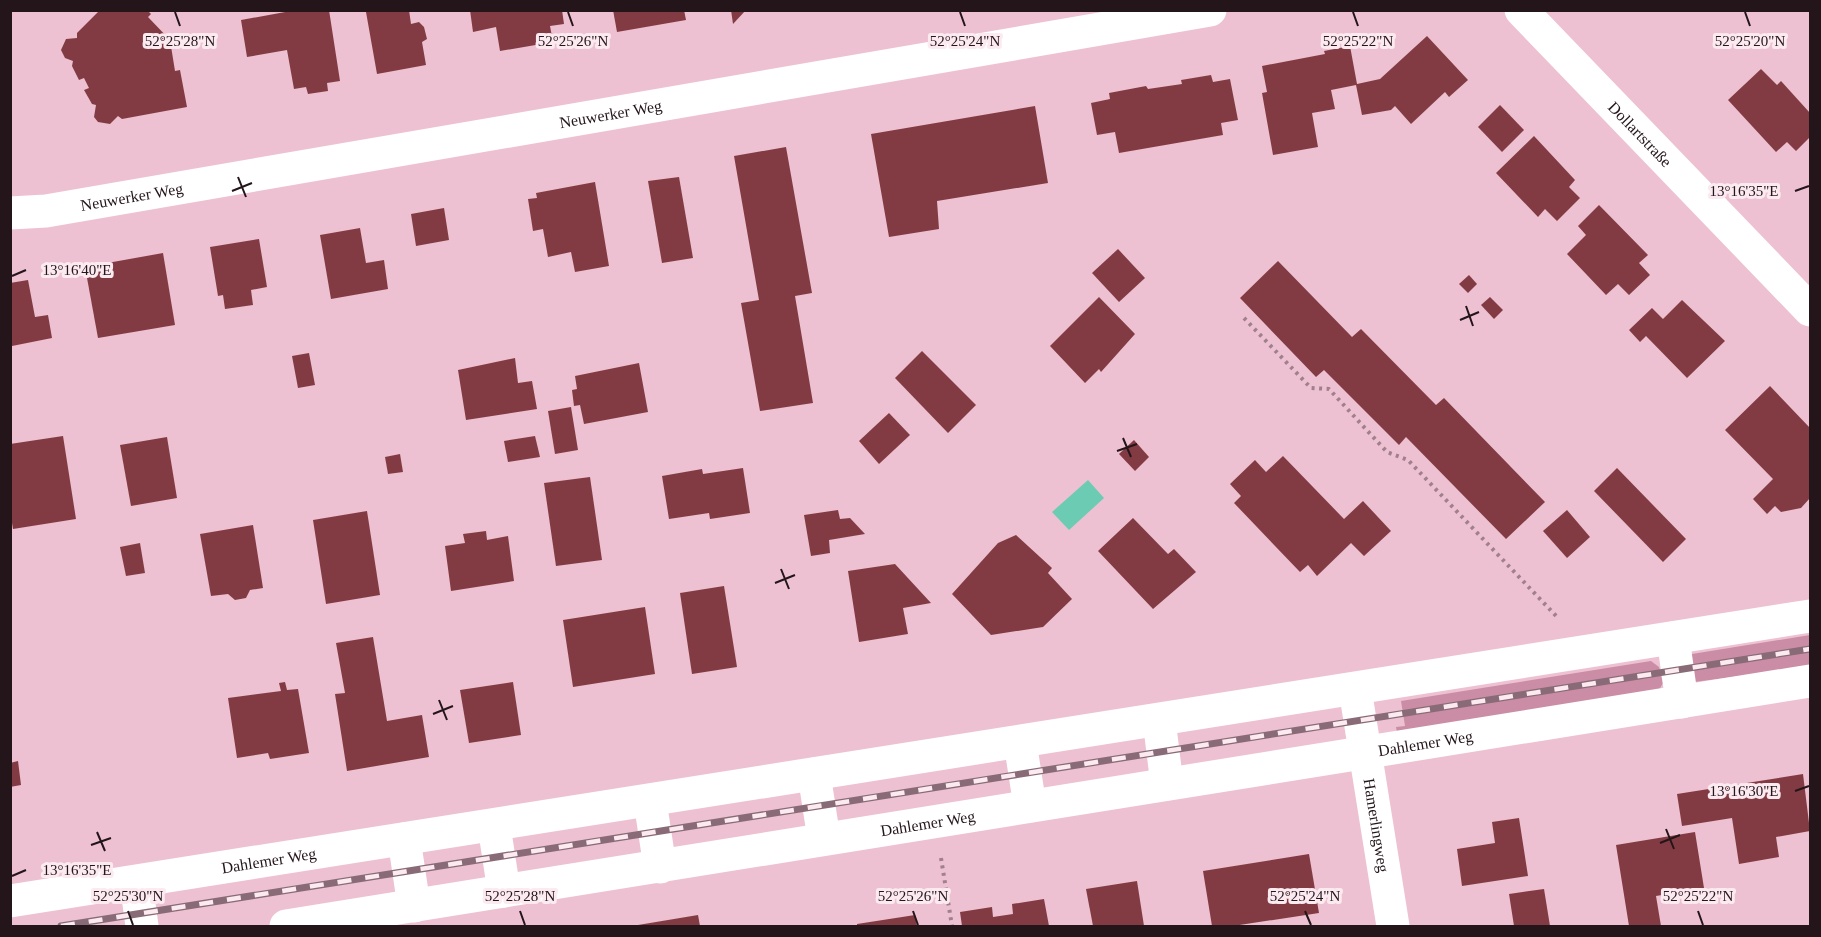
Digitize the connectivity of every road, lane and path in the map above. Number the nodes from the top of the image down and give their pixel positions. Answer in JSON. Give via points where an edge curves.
{"nodes":[{"id":1,"x":1210,"y":10,"type":"edge"},
{"id":2,"x":1532,"y":14,"type":"edge"},
{"id":3,"x":10,"y":213,"type":"edge"},
{"id":4,"x":1810,"y":310,"type":"edge"},
{"id":5,"x":1244,"y":318,"type":"dead end"},
{"id":6,"x":1810,"y":616,"type":"edge"},
{"id":7,"x":1565,"y":626,"type":"dead end"},
{"id":8,"x":1673,"y":638,"type":"junction"},
{"id":9,"x":1810,"y":681,"type":"edge"},
{"id":10,"x":1355,"y":689,"type":"junction"},
{"id":11,"x":1682,"y":702,"type":"junction"},
{"id":12,"x":1159,"y":720,"type":"junction"},
{"id":13,"x":1020,"y":742,"type":"junction"},
{"id":14,"x":1365,"y":752,"type":"junction"},
{"id":15,"x":814,"y":774,"type":"junction"},
{"id":16,"x":1167,"y":784,"type":"junction"},
{"id":17,"x":650,"y":801,"type":"junction"},
{"id":18,"x":1030,"y":806,"type":"junction"},
{"id":19,"x":935,"y":821,"type":"junction"},
{"id":20,"x":494,"y":826,"type":"junction"},
{"id":21,"x":404,"y":840,"type":"junction"},
{"id":22,"x":824,"y":840,"type":"junction"},
{"id":23,"x":660,"y":867,"type":"junction"},
{"id":24,"x":135,"y":882,"type":"junction"},
{"id":25,"x":504,"y":891,"type":"junction"},
{"id":26,"x":10,"y":901,"type":"edge"},
{"id":27,"x":414,"y":906,"type":"junction"},
{"id":28,"x":142,"y":927,"type":"edge"},
{"id":29,"x":286,"y":927,"type":"edge"},
{"id":30,"x":952,"y":927,"type":"edge"},
{"id":31,"x":1393,"y":927,"type":"edge"}],
"edges":[{"from":1,"to":3,"type":"street","name":"Neuwerker Weg","via":[[46,211]]},
{"from":2,"to":4,"type":"street","name":"Dollartstraße"},
{"from":5,"to":7,"type":"path","via":[[1311,388],[1329,389],[1387,452],[1408,460]]},
{"from":6,"to":8,"type":"street","name":"Dahlemer Weg"},
{"from":8,"to":10,"type":"street","name":"Dahlemer Weg"},
{"from":8,"to":11,"type":"street"},
{"from":9,"to":11,"type":"street","name":"Dahlemer Weg"},
{"from":10,"to":12,"type":"street","name":"Dahlemer Weg"},
{"from":10,"to":14,"type":"street","name":"Hamerlingweg"},
{"from":11,"to":14,"type":"street","name":"Dahlemer Weg"},
{"from":12,"to":13,"type":"street","name":"Dahlemer Weg"},
{"from":12,"to":16,"type":"street"},
{"from":13,"to":15,"type":"street","name":"Dahlemer Weg"},
{"from":13,"to":18,"type":"street"},
{"from":14,"to":16,"type":"street","name":"Dahlemer Weg"},
{"from":14,"to":31,"type":"street","name":"Hamerlingweg"},
{"from":15,"to":17,"type":"street","name":"Dahlemer Weg"},
{"from":15,"to":22,"type":"street"},
{"from":16,"to":18,"type":"street","name":"Dahlemer Weg"},
{"from":17,"to":20,"type":"street","name":"Dahlemer Weg"},
{"from":17,"to":23,"type":"street"},
{"from":18,"to":19,"type":"street","name":"Dahlemer Weg"},
{"from":19,"to":22,"type":"street","name":"Dahlemer Weg"},
{"from":19,"to":30,"type":"path"},
{"from":20,"to":21,"type":"street","name":"Dahlemer Weg"},
{"from":20,"to":25,"type":"street"},
{"from":21,"to":24,"type":"street","name":"Dahlemer Weg"},
{"from":21,"to":27,"type":"street"},
{"from":22,"to":23,"type":"street","name":"Dahlemer Weg"},
{"from":23,"to":25,"type":"street","name":"Dahlemer Weg"},
{"from":24,"to":26,"type":"street","name":"Dahlemer Weg"},
{"from":24,"to":28,"type":"street"},
{"from":25,"to":27,"type":"street","name":"Dahlemer Weg"},
{"from":27,"to":29,"type":"street","name":"Dahlemer Weg"}]}
